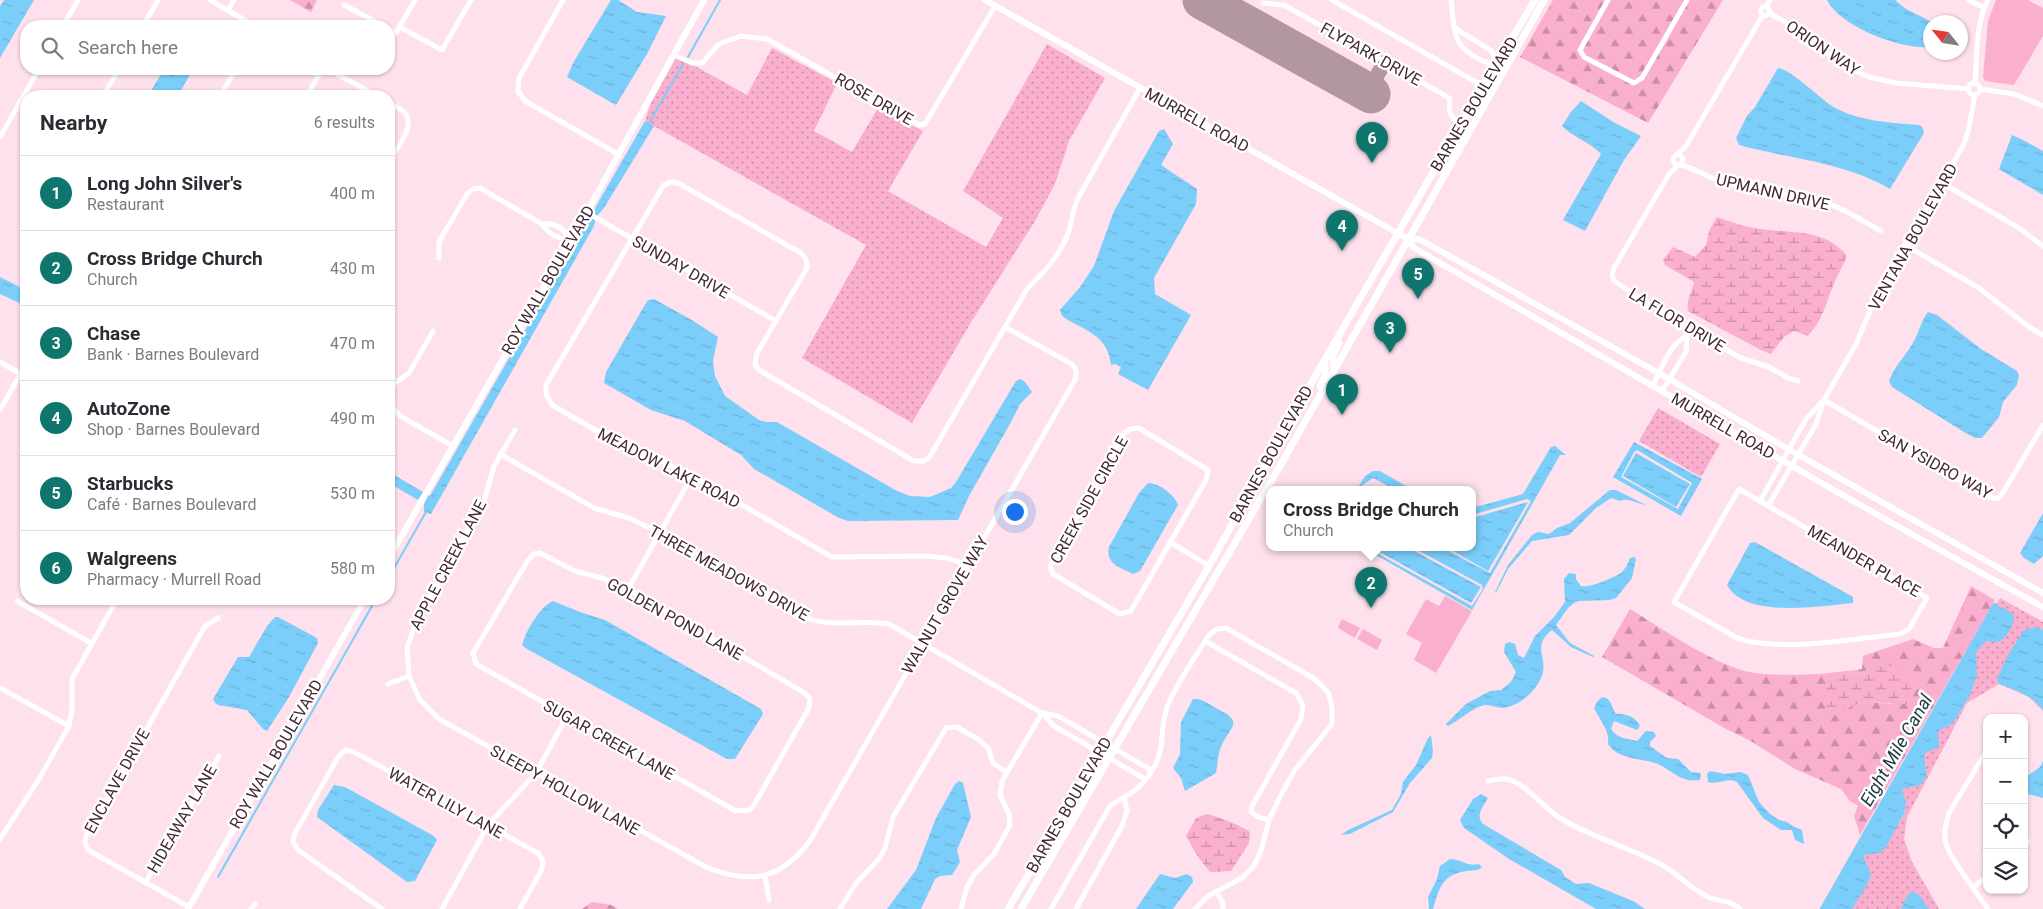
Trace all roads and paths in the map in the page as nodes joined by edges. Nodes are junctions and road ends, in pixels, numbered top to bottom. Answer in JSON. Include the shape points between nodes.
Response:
{"nodes":[{"id":1,"x":78,"y":0,"type":"edge"},
{"id":2,"x":158,"y":0,"type":"edge"},
{"id":3,"x":210,"y":0,"type":"edge"},
{"id":4,"x":234,"y":0,"type":"edge"},
{"id":5,"x":415,"y":0,"type":"edge"},
{"id":6,"x":471,"y":0,"type":"edge"},
{"id":7,"x":563,"y":0,"type":"edge"},
{"id":8,"x":704,"y":0,"type":"edge"},
{"id":9,"x":985,"y":0,"type":"edge"},
{"id":10,"x":1332,"y":0,"type":"edge"},
{"id":11,"x":1451,"y":0,"type":"edge"},
{"id":12,"x":1536,"y":0,"type":"edge"},
{"id":13,"x":1544,"y":0,"type":"edge"},
{"id":14,"x":1608,"y":0,"type":"edge"},
{"id":15,"x":1687,"y":0,"type":"edge"},
{"id":16,"x":1770,"y":0,"type":"edge"},
{"id":17,"x":1969,"y":0,"type":"edge"},
{"id":18,"x":1988,"y":0,"type":"edge"},
{"id":19,"x":1263,"y":4,"type":"dead end"},
{"id":20,"x":344,"y":5,"type":"dead end"},
{"id":21,"x":995,"y":6,"type":"junction"},
{"id":22,"x":1984,"y":8,"type":"junction"},
{"id":23,"x":228,"y":10,"type":"junction"},
{"id":24,"x":1766,"y":14,"type":"junction"},
{"id":25,"x":66,"y":20,"type":"edge"},
{"id":26,"x":146,"y":20,"type":"edge"},
{"id":27,"x":245,"y":20,"type":"edge"},
{"id":28,"x":373,"y":20,"type":"edge"},
{"id":29,"x":400,"y":26,"type":"junction"},
{"id":30,"x":1455,"y":27,"type":"junction"},
{"id":31,"x":395,"y":32,"type":"edge"},
{"id":32,"x":674,"y":55,"type":"junction"},
{"id":33,"x":1497,"y":63,"type":"junction"},
{"id":34,"x":1505,"y":67,"type":"junction"},
{"id":35,"x":36,"y":75,"type":"edge"},
{"id":36,"x":115,"y":75,"type":"edge"},
{"id":37,"x":232,"y":75,"type":"edge"},
{"id":38,"x":319,"y":75,"type":"edge"},
{"id":39,"x":339,"y":75,"type":"edge"},
{"id":40,"x":1975,"y":84,"type":"junction"},
{"id":41,"x":1483,"y":86,"type":"junction"},
{"id":42,"x":1140,"y":88,"type":"junction"},
{"id":43,"x":1969,"y":89,"type":"junction"},
{"id":44,"x":1980,"y":89,"type":"junction"},
{"id":45,"x":27,"y":90,"type":"edge"},
{"id":46,"x":107,"y":90,"type":"edge"},
{"id":47,"x":224,"y":90,"type":"edge"},
{"id":48,"x":310,"y":90,"type":"edge"},
{"id":49,"x":366,"y":90,"type":"edge"},
{"id":50,"x":1975,"y":95,"type":"junction"},
{"id":51,"x":20,"y":102,"type":"edge"},
{"id":52,"x":395,"y":106,"type":"edge"},
{"id":53,"x":2043,"y":106,"type":"edge"},
{"id":54,"x":1461,"y":124,"type":"junction"},
{"id":55,"x":0,"y":137,"type":"edge"},
{"id":56,"x":1686,"y":146,"type":"junction"},
{"id":57,"x":395,"y":150,"type":"edge"},
{"id":58,"x":618,"y":154,"type":"junction"},
{"id":59,"x":1677,"y":154,"type":"junction"},
{"id":60,"x":1683,"y":158,"type":"junction"},
{"id":61,"x":1673,"y":161,"type":"junction"},
{"id":62,"x":1679,"y":165,"type":"junction"},
{"id":63,"x":1690,"y":167,"type":"junction"},
{"id":64,"x":1669,"y":174,"type":"junction"},
{"id":65,"x":1942,"y":183,"type":"junction"},
{"id":66,"x":586,"y":212,"type":"junction"},
{"id":67,"x":542,"y":224,"type":"junction"},
{"id":68,"x":1881,"y":231,"type":"dead end"},
{"id":69,"x":1398,"y":234,"type":"junction"},
{"id":70,"x":571,"y":239,"type":"junction"},
{"id":71,"x":632,"y":239,"type":"junction"},
{"id":72,"x":1408,"y":239,"type":"junction"},
{"id":73,"x":1905,"y":245,"type":"junction"},
{"id":74,"x":2043,"y":246,"type":"edge"},
{"id":75,"x":439,"y":258,"type":"dead end"},
{"id":76,"x":1376,"y":272,"type":"junction"},
{"id":77,"x":776,"y":321,"type":"junction"},
{"id":78,"x":1005,"y":327,"type":"junction"},
{"id":79,"x":433,"y":330,"type":"dead end"},
{"id":80,"x":1691,"y":330,"type":"junction"},
{"id":81,"x":2043,"y":335,"type":"edge"},
{"id":82,"x":1687,"y":338,"type":"junction"},
{"id":83,"x":1325,"y":360,"type":"junction"},
{"id":84,"x":0,"y":362,"type":"edge"},
{"id":85,"x":1334,"y":370,"type":"junction"},
{"id":86,"x":20,"y":373,"type":"edge"},
{"id":87,"x":1659,"y":373,"type":"junction"},
{"id":88,"x":20,"y":376,"type":"edge"},
{"id":89,"x":1670,"y":379,"type":"junction"},
{"id":90,"x":1798,"y":381,"type":"dead end"},
{"id":91,"x":395,"y":383,"type":"edge"},
{"id":92,"x":1653,"y":386,"type":"junction"},
{"id":93,"x":1662,"y":391,"type":"junction"},
{"id":94,"x":1824,"y":400,"type":"junction"},
{"id":95,"x":0,"y":410,"type":"edge"},
{"id":96,"x":395,"y":410,"type":"edge"},
{"id":97,"x":2043,"y":425,"type":"edge"},
{"id":98,"x":515,"y":430,"type":"dead end"},
{"id":99,"x":1297,"y":435,"type":"junction"},
{"id":100,"x":453,"y":446,"type":"junction"},
{"id":101,"x":1788,"y":449,"type":"junction"},
{"id":102,"x":500,"y":454,"type":"junction"},
{"id":103,"x":1799,"y":455,"type":"junction"},
{"id":104,"x":1783,"y":461,"type":"junction"},
{"id":105,"x":1792,"y":466,"type":"junction"},
{"id":106,"x":692,"y":476,"type":"junction"},
{"id":107,"x":1268,"y":486,"type":"edge"},
{"id":108,"x":1266,"y":489,"type":"edge"},
{"id":109,"x":1760,"y":501,"type":"junction"},
{"id":110,"x":1768,"y":506,"type":"junction"},
{"id":111,"x":660,"y":532,"type":"junction"},
{"id":112,"x":1170,"y":542,"type":"junction"},
{"id":113,"x":395,"y":548,"type":"edge"},
{"id":114,"x":968,"y":565,"type":"junction"},
{"id":115,"x":1209,"y":566,"type":"junction"},
{"id":116,"x":1210,"y":575,"type":"junction"},
{"id":117,"x":1209,"y":588,"type":"junction"},
{"id":118,"x":628,"y":589,"type":"junction"},
{"id":119,"x":2043,"y":593,"type":"edge"},
{"id":120,"x":17,"y":601,"type":"dead end"},
{"id":121,"x":20,"y":603,"type":"edge"},
{"id":122,"x":24,"y":605,"type":"edge"},
{"id":123,"x":114,"y":605,"type":"edge"},
{"id":124,"x":362,"y":605,"type":"edge"},
{"id":125,"x":2043,"y":607,"type":"edge"},
{"id":126,"x":218,"y":618,"type":"dead end"},
{"id":127,"x":1205,"y":641,"type":"junction"},
{"id":128,"x":92,"y":643,"type":"junction"},
{"id":129,"x":923,"y":643,"type":"junction"},
{"id":130,"x":1173,"y":649,"type":"junction"},
{"id":131,"x":473,"y":659,"type":"joint"},
{"id":132,"x":409,"y":676,"type":"junction"},
{"id":133,"x":388,"y":684,"type":"dead end"},
{"id":134,"x":0,"y":688,"type":"edge"},
{"id":135,"x":1042,"y":713,"type":"junction"},
{"id":136,"x":567,"y":716,"type":"junction"},
{"id":137,"x":69,"y":726,"type":"junction"},
{"id":138,"x":1104,"y":744,"type":"junction"},
{"id":139,"x":1114,"y":749,"type":"junction"},
{"id":140,"x":1099,"y":751,"type":"junction"},
{"id":141,"x":219,"y":756,"type":"dead end"},
{"id":142,"x":1983,"y":757,"type":"edge"},
{"id":143,"x":1109,"y":758,"type":"junction"},
{"id":144,"x":1151,"y":770,"type":"junction"},
{"id":145,"x":1006,"y":772,"type":"junction"},
{"id":146,"x":536,"y":773,"type":"junction"},
{"id":147,"x":1145,"y":779,"type":"junction"},
{"id":148,"x":1488,"y":781,"type":"dead end"},
{"id":149,"x":1124,"y":797,"type":"junction"},
{"id":150,"x":749,"y":810,"type":"joint"},
{"id":151,"x":1269,"y":820,"type":"junction"},
{"id":152,"x":488,"y":825,"type":"junction"},
{"id":153,"x":0,"y":839,"type":"edge"},
{"id":154,"x":765,"y":876,"type":"junction"},
{"id":155,"x":741,"y":878,"type":"joint"},
{"id":156,"x":1983,"y":880,"type":"edge"},
{"id":157,"x":145,"y":883,"type":"junction"},
{"id":158,"x":1973,"y":887,"type":"junction"},
{"id":159,"x":1216,"y":891,"type":"junction"},
{"id":160,"x":769,"y":900,"type":"dead end"},
{"id":161,"x":255,"y":904,"type":"dead end"},
{"id":162,"x":188,"y":908,"type":"edge"},
{"id":163,"x":521,"y":908,"type":"edge"},
{"id":164,"x":251,"y":909,"type":"edge"},
{"id":165,"x":382,"y":909,"type":"edge"},
{"id":166,"x":442,"y":909,"type":"edge"},
{"id":167,"x":840,"y":909,"type":"edge"},
{"id":168,"x":961,"y":909,"type":"edge"},
{"id":169,"x":1008,"y":909,"type":"edge"},
{"id":170,"x":1021,"y":909,"type":"edge"},
{"id":171,"x":1051,"y":909,"type":"edge"},
{"id":172,"x":1076,"y":909,"type":"edge"},
{"id":173,"x":1195,"y":909,"type":"edge"},
{"id":174,"x":1223,"y":909,"type":"edge"},
{"id":175,"x":1740,"y":909,"type":"edge"},
{"id":176,"x":1988,"y":909,"type":"edge"}],
"edges":[{"from":1,"to":25,"type":"street"},
{"from":2,"to":26,"type":"street"},
{"from":3,"to":23,"type":"street"},
{"from":4,"to":23,"type":"street"},
{"from":5,"to":29,"type":"street"},
{"from":6,"to":29,"type":"street","via":[[442,50]]},
{"from":7,"to":58,"type":"street","via":[[519,78],[518,91],[525,101]]},
{"from":8,"to":32,"type":"street","name":"ROY WALL BOULEVARD"},
{"from":9,"to":21,"type":"street","name":"MURRELL ROAD"},
{"from":10,"to":41,"type":"street","name":"FLYPARK DRIVE"},
{"from":11,"to":30,"type":"street"},
{"from":12,"to":33,"type":"main road","name":"BARNES BOULEVARD"},
{"from":13,"to":34,"type":"main road","name":"BARNES BOULEVARD"},
{"from":14,"to":15,"type":"street","via":[[1580,50],[1584,57],[1634,84],[1642,78]]},
{"from":16,"to":24,"type":"street"},
{"from":17,"to":22,"type":"street"},
{"from":18,"to":22,"type":"street"},
{"from":19,"to":54,"type":"street","name":"FLYPARK DRIVE","via":[[1284,5],[1446,96],[1450,99],[1448,111]]},
{"from":20,"to":28,"type":"street"},
{"from":21,"to":32,"type":"street","name":"ROSE DRIVE","via":[[925,124],[919,125],[767,39],[741,36],[719,44],[702,62],[692,63]]},
{"from":21,"to":42,"type":"street","name":"MURRELL ROAD"},
{"from":22,"to":40,"type":"street"},
{"from":23,"to":27,"type":"street"},
{"from":24,"to":43,"type":"street","name":"ORION WAY","via":[[1800,31],[1841,64],[1869,78]]},
{"from":24,"to":56,"type":"street","name":"LA FLOR DRIVE"},
{"from":29,"to":31,"type":"street"},
{"from":30,"to":33,"type":"street","via":[[1492,52]]},
{"from":30,"to":33,"type":"street","via":[[1463,50],[1486,63]]},
{"from":32,"to":58,"type":"street","name":"ROY WALL BOULEVARD"},
{"from":33,"to":34,"type":"street"},
{"from":33,"to":41,"type":"main road","name":"BARNES BOULEVARD"},
{"from":34,"to":72,"type":"main road","name":"BARNES BOULEVARD"},
{"from":35,"to":45,"type":"street"},
{"from":36,"to":46,"type":"street"},
{"from":37,"to":47,"type":"street"},
{"from":38,"to":48,"type":"street"},
{"from":39,"to":49,"type":"street"},
{"from":40,"to":43,"type":"street","via":[[1971,84]]},
{"from":40,"to":44,"type":"street"},
{"from":41,"to":54,"type":"main road","name":"BARNES BOULEVARD"},
{"from":42,"to":69,"type":"street","name":"MURRELL ROAD"},
{"from":42,"to":78,"type":"street","via":[[1078,198],[1060,251],[1048,269],[1027,289]]},
{"from":43,"to":50,"type":"street"},
{"from":44,"to":50,"type":"street","name":"VENTANA BOULEVARD"},
{"from":44,"to":53,"type":"street","via":[[2014,94]]},
{"from":50,"to":65,"type":"street","name":"VENTANA BOULEVARD","via":[[1963,146]]},
{"from":51,"to":55,"type":"street"},
{"from":52,"to":57,"type":"street","via":[[405,112],[409,120]]},
{"from":54,"to":69,"type":"main road","name":"BARNES BOULEVARD"},
{"from":56,"to":59,"type":"street","name":"LA FLOR DRIVE"},
{"from":56,"to":60,"type":"street","name":"LA FLOR DRIVE"},
{"from":58,"to":66,"type":"street","name":"ROY WALL BOULEVARD"},
{"from":59,"to":60,"type":"street"},
{"from":59,"to":61,"type":"street","name":"LA FLOR DRIVE"},
{"from":60,"to":62,"type":"street","name":"LA FLOR DRIVE"},
{"from":60,"to":63,"type":"street","name":"UPMANN DRIVE"},
{"from":61,"to":62,"type":"street"},
{"from":61,"to":64,"type":"street","name":"LA FLOR DRIVE"},
{"from":62,"to":63,"type":"street","name":"UPMANN DRIVE"},
{"from":62,"to":64,"type":"street","name":"LA FLOR DRIVE"},
{"from":63,"to":68,"type":"street","name":"UPMANN DRIVE","via":[[1712,180],[1823,202]]},
{"from":64,"to":80,"type":"street","name":"LA FLOR DRIVE","via":[[1612,275],[1619,286]]},
{"from":65,"to":73,"type":"street","name":"VENTANA BOULEVARD"},
{"from":65,"to":74,"type":"street","via":[[2019,228]]},
{"from":66,"to":70,"type":"street","name":"ROY WALL BOULEVARD"},
{"from":66,"to":71,"type":"street","name":"SUNDAY DRIVE"},
{"from":67,"to":70,"type":"street","via":[[551,223]]},
{"from":67,"to":70,"type":"street","via":[[561,240]]},
{"from":67,"to":75,"type":"street","via":[[480,188],[473,189],[438,242]]},
{"from":69,"to":72,"type":"street","name":"MURRELL ROAD"},
{"from":69,"to":76,"type":"main road","name":"BARNES BOULEVARD"},
{"from":70,"to":100,"type":"street","name":"ROY WALL BOULEVARD"},
{"from":71,"to":77,"type":"street","name":"SUNDAY DRIVE"},
{"from":71,"to":77,"type":"street","name":"MEADOW LAKE ROAD","via":[[662,186],[670,182],[678,183],[801,253],[806,259],[806,268]]},
{"from":71,"to":106,"type":"street","name":"MEADOW LAKE ROAD","via":[[546,385],[546,394],[552,405],[628,449],[649,455]]},
{"from":72,"to":85,"type":"main road","name":"BARNES BOULEVARD"},
{"from":72,"to":87,"type":"street","name":"MURRELL ROAD","via":[[1419,239]]},
{"from":72,"to":92,"type":"street","name":"MURRELL ROAD","via":[[1414,248]]},
{"from":73,"to":81,"type":"street","via":[[1973,285]]},
{"from":73,"to":94,"type":"street","name":"VENTANA BOULEVARD"},
{"from":76,"to":83,"type":"main road","name":"BARNES BOULEVARD"},
{"from":76,"to":85,"type":"main road","via":[[1336,349]]},
{"from":77,"to":78,"type":"street","via":[[757,353],[755,364],[759,370],[914,461],[929,458]]},
{"from":78,"to":114,"type":"street","name":"WALNUT GROVE WAY","via":[[1072,364],[1076,378]]},
{"from":79,"to":91,"type":"street","via":[[409,373]]},
{"from":80,"to":82,"type":"street"},
{"from":80,"to":90,"type":"street","name":"LA FLOR DRIVE","via":[[1741,358]]},
{"from":82,"to":87,"type":"street","via":[[1673,348]]},
{"from":82,"to":89,"type":"street","via":[[1686,352]]},
{"from":83,"to":99,"type":"main road","via":[[1323,382],[1301,420]]},
{"from":83,"to":115,"type":"main road","name":"BARNES BOULEVARD"},
{"from":84,"to":86,"type":"street"},
{"from":85,"to":99,"type":"main road","name":"BARNES BOULEVARD"},
{"from":87,"to":89,"type":"street","name":"MURRELL ROAD"},
{"from":87,"to":92,"type":"street"},
{"from":88,"to":95,"type":"street"},
{"from":89,"to":93,"type":"street"},
{"from":89,"to":101,"type":"street","name":"MURRELL ROAD"},
{"from":92,"to":93,"type":"street","name":"MURRELL ROAD"},
{"from":93,"to":104,"type":"street","name":"MURRELL ROAD"},
{"from":94,"to":97,"type":"street","name":"SAN YSIDRO WAY","via":[[1989,497],[1998,499]]},
{"from":94,"to":101,"type":"street","name":"VENTANA BOULEVARD","via":[[1806,419]]},
{"from":94,"to":103,"type":"street","name":"VENTANA BOULEVARD","via":[[1816,424]]},
{"from":96,"to":100,"type":"street"},
{"from":98,"to":102,"type":"street","name":"APPLE CREEK LANE"},
{"from":99,"to":107,"type":"main road","name":"BARNES BOULEVARD"},
{"from":100,"to":113,"type":"street","name":"ROY WALL BOULEVARD"},
{"from":101,"to":103,"type":"street","name":"MURRELL ROAD"},
{"from":101,"to":104,"type":"street","name":"VENTANA BOULEVARD"},
{"from":102,"to":111,"type":"street","name":"THREE MEADOWS DRIVE","via":[[594,508],[629,518]]},
{"from":102,"to":132,"type":"street","name":"APPLE CREEK LANE","via":[[484,501],[416,622],[407,648]]},
{"from":103,"to":105,"type":"street","name":"VENTANA BOULEVARD"},
{"from":103,"to":119,"type":"street","name":"MURRELL ROAD"},
{"from":104,"to":105,"type":"street","name":"MURRELL ROAD"},
{"from":104,"to":109,"type":"street","name":"VENTANA BOULEVARD"},
{"from":105,"to":110,"type":"street","name":"VENTANA BOULEVARD"},
{"from":105,"to":125,"type":"street","name":"MURRELL ROAD"},
{"from":106,"to":111,"type":"street"},
{"from":106,"to":114,"type":"street","name":"MEADOW LAKE ROAD","via":[[832,556],[925,556],[947,558]]},
{"from":108,"to":117,"type":"main road","name":"BARNES BOULEVARD"},
{"from":109,"to":110,"type":"street","name":"MEANDER PLACE"},
{"from":109,"to":110,"type":"street","name":"MEANDER PLACE","via":[[1739,489],[1674,602],[1750,642],[1808,644],[1900,634],[1909,629],[1927,598]]},
{"from":111,"to":118,"type":"street"},
{"from":111,"to":129,"type":"street","name":"THREE MEADOWS DRIVE","via":[[807,618],[818,622],[889,624]]},
{"from":112,"to":112,"type":"street","name":"CREEK SIDE CIRCLE","via":[[1131,611],[1125,614],[1053,574],[1050,566],[1124,432],[1131,429],[1139,428],[1208,470],[1206,480]]},
{"from":112,"to":115,"type":"street"},
{"from":114,"to":129,"type":"street","name":"WALNUT GROVE WAY"},
{"from":115,"to":116,"type":"main road"},
{"from":115,"to":138,"type":"main road","name":"BARNES BOULEVARD"},
{"from":116,"to":117,"type":"main road"},
{"from":116,"to":130,"type":"main road"},
{"from":117,"to":130,"type":"main road","name":"BARNES BOULEVARD"},
{"from":118,"to":131,"type":"street","name":"GOLDEN POND LANE","via":[[575,571],[540,553],[534,554],[472,653]]},
{"from":118,"to":150,"type":"street","name":"GOLDEN POND LANE","via":[[810,698],[810,708]]},
{"from":120,"to":121,"type":"street"},
{"from":122,"to":128,"type":"street"},
{"from":123,"to":128,"type":"street"},
{"from":124,"to":162,"type":"street","name":"ROY WALL BOULEVARD"},
{"from":126,"to":157,"type":"street","name":"ENCLAVE DRIVE","via":[[205,626],[86,836],[88,850]]},
{"from":127,"to":144,"type":"street","via":[[1162,719],[1158,758]]},
{"from":127,"to":151,"type":"street","via":[[1296,693],[1302,705],[1301,719],[1252,806],[1251,812]]},
{"from":127,"to":151,"type":"street","via":[[1217,629],[1226,628],[1314,679],[1328,692],[1332,724],[1294,771]]},
{"from":128,"to":137,"type":"street","via":[[72,679]]},
{"from":129,"to":135,"type":"street","name":"THREE MEADOWS DRIVE"},
{"from":129,"to":154,"type":"street","name":"WALNUT GROVE WAY","via":[[811,839],[788,864]]},
{"from":130,"to":139,"type":"main road","name":"BARNES BOULEVARD"},
{"from":131,"to":136,"type":"street","name":"SUGAR CREEK LANE","via":[[479,668]]},
{"from":132,"to":133,"type":"street"},
{"from":132,"to":146,"type":"street","name":"SLEEPY HOLLOW LANE","via":[[420,700],[439,719]]},
{"from":134,"to":137,"type":"street"},
{"from":135,"to":138,"type":"street","name":"THREE MEADOWS DRIVE","via":[[1058,716]]},
{"from":135,"to":140,"type":"street","name":"THREE MEADOWS DRIVE","via":[[1054,726]]},
{"from":135,"to":145,"type":"street"},
{"from":136,"to":146,"type":"street"},
{"from":136,"to":150,"type":"street","name":"SUGAR CREEK LANE","via":[[736,811]]},
{"from":137,"to":153,"type":"street"},
{"from":138,"to":139,"type":"street","name":"THREE MEADOWS DRIVE"},
{"from":138,"to":140,"type":"main road","name":"BARNES BOULEVARD"},
{"from":139,"to":143,"type":"main road","name":"BARNES BOULEVARD"},
{"from":139,"to":144,"type":"street","name":"THREE MEADOWS DRIVE"},
{"from":140,"to":143,"type":"street","name":"THREE MEADOWS DRIVE"},
{"from":140,"to":169,"type":"main road","name":"BARNES BOULEVARD"},
{"from":141,"to":157,"type":"street","name":"HIDEAWAY LANE"},
{"from":142,"to":158,"type":"street","via":[[1946,824],[1949,853]]},
{"from":143,"to":147,"type":"street","name":"THREE MEADOWS DRIVE"},
{"from":143,"to":170,"type":"main road","name":"BARNES BOULEVARD"},
{"from":144,"to":147,"type":"street"},
{"from":145,"to":167,"type":"street","via":[[992,763],[988,748],[978,739],[957,727],[946,728],[893,817],[879,859],[858,880]]},
{"from":145,"to":168,"type":"street","via":[[1000,795],[1009,814],[1010,825],[994,854],[970,881]]},
{"from":146,"to":152,"type":"street"},
{"from":146,"to":155,"type":"street","name":"SLEEPY HOLLOW LANE","via":[[708,868]]},
{"from":147,"to":149,"type":"street","via":[[1133,793]]},
{"from":148,"to":175,"type":"street","via":[[1506,779],[1520,785],[1556,816],[1586,833],[1642,855],[1664,866],[1709,898],[1731,903]]},
{"from":149,"to":171,"type":"street","via":[[1110,806]]},
{"from":149,"to":172,"type":"street","via":[[1127,811],[1122,826]]},
{"from":151,"to":159,"type":"street","via":[[1254,866],[1242,878]]},
{"from":152,"to":163,"type":"street","name":"WATER LILY LANE","via":[[538,853],[543,861]]},
{"from":152,"to":165,"type":"street","name":"WATER LILY LANE","via":[[345,750],[333,765],[292,842],[298,850]]},
{"from":152,"to":166,"type":"street"},
{"from":154,"to":155,"type":"street","name":"WALNUT GROVE WAY"},
{"from":154,"to":160,"type":"street"},
{"from":156,"to":158,"type":"street"},
{"from":157,"to":162,"type":"street","name":"ENCLAVE DRIVE"},
{"from":158,"to":176,"type":"street"},
{"from":159,"to":173,"type":"street"},
{"from":159,"to":174,"type":"street"},
{"from":161,"to":164,"type":"street"}]}
